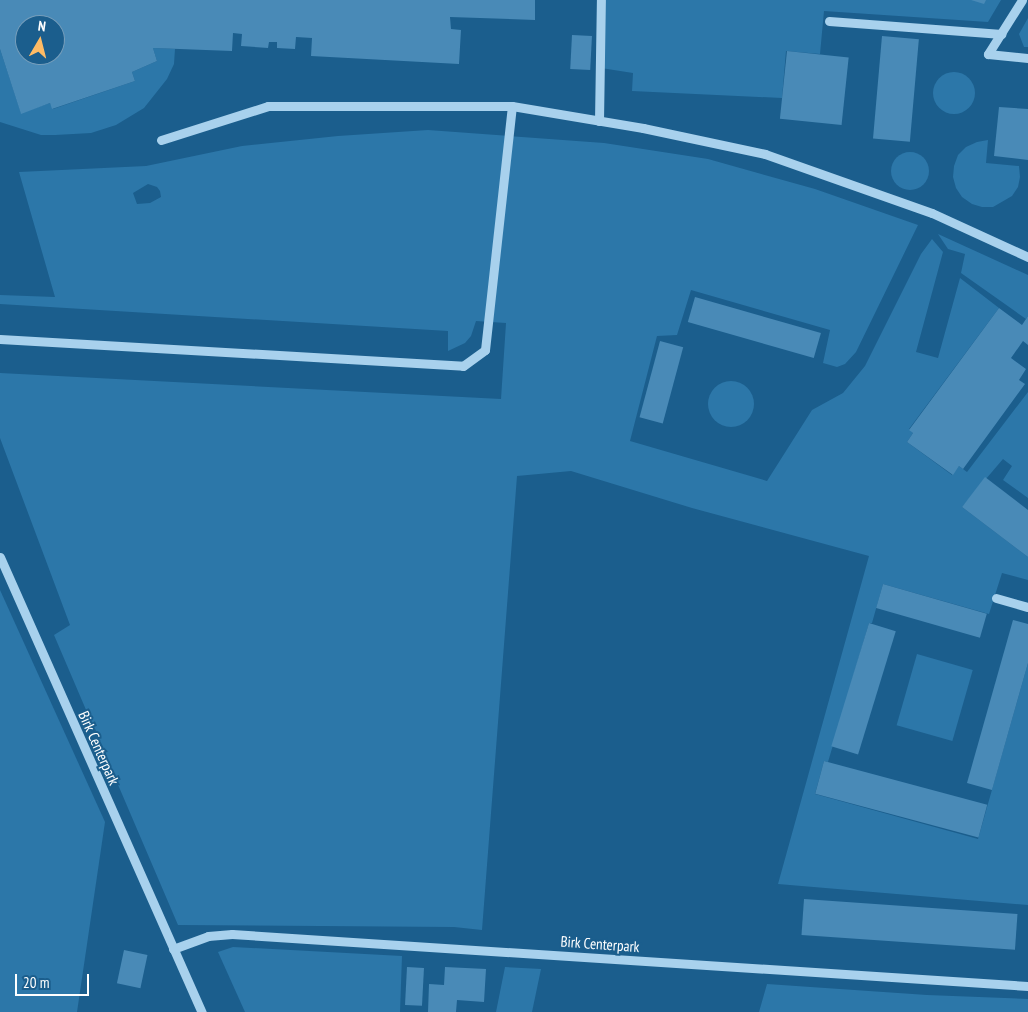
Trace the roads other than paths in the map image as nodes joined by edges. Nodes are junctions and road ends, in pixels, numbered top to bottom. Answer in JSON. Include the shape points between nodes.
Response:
{"nodes":[{"id":1,"x":601,"y":0,"type":"edge"},
{"id":2,"x":1022,"y":0,"type":"edge"},
{"id":3,"x":829,"y":21,"type":"dead end"},
{"id":4,"x":1002,"y":34,"type":"junction"},
{"id":5,"x":1028,"y":58,"type":"edge"},
{"id":6,"x":512,"y":106,"type":"junction"},
{"id":7,"x":599,"y":120,"type":"junction"},
{"id":8,"x":161,"y":140,"type":"dead end"},
{"id":9,"x":1028,"y":257,"type":"edge"},
{"id":10,"x":0,"y":339,"type":"edge"},
{"id":11,"x":0,"y":557,"type":"edge"},
{"id":12,"x":996,"y":598,"type":"dead end"},
{"id":13,"x":1028,"y":607,"type":"edge"},
{"id":14,"x":173,"y":950,"type":"junction"},
{"id":15,"x":1028,"y":986,"type":"edge"},
{"id":16,"x":202,"y":1012,"type":"edge"}],
"edges":[{"from":1,"to":7,"type":"street"},
{"from":2,"to":4,"type":"street"},
{"from":3,"to":4,"type":"street"},
{"from":4,"to":5,"type":"street","via":[[988,54]]},
{"from":6,"to":7,"type":"street"},
{"from":6,"to":8,"type":"street","via":[[268,106]]},
{"from":6,"to":10,"type":"street","via":[[485,350],[463,366]]},
{"from":7,"to":9,"type":"street","via":[[765,154],[932,213]]},
{"from":11,"to":14,"type":"street","name":"Birk Centerpark"},
{"from":12,"to":13,"type":"street"},
{"from":14,"to":15,"type":"street","name":"Birk Centerpark","via":[[208,936],[232,934]]},
{"from":14,"to":16,"type":"street","name":"Birk Centerpark"}]}
